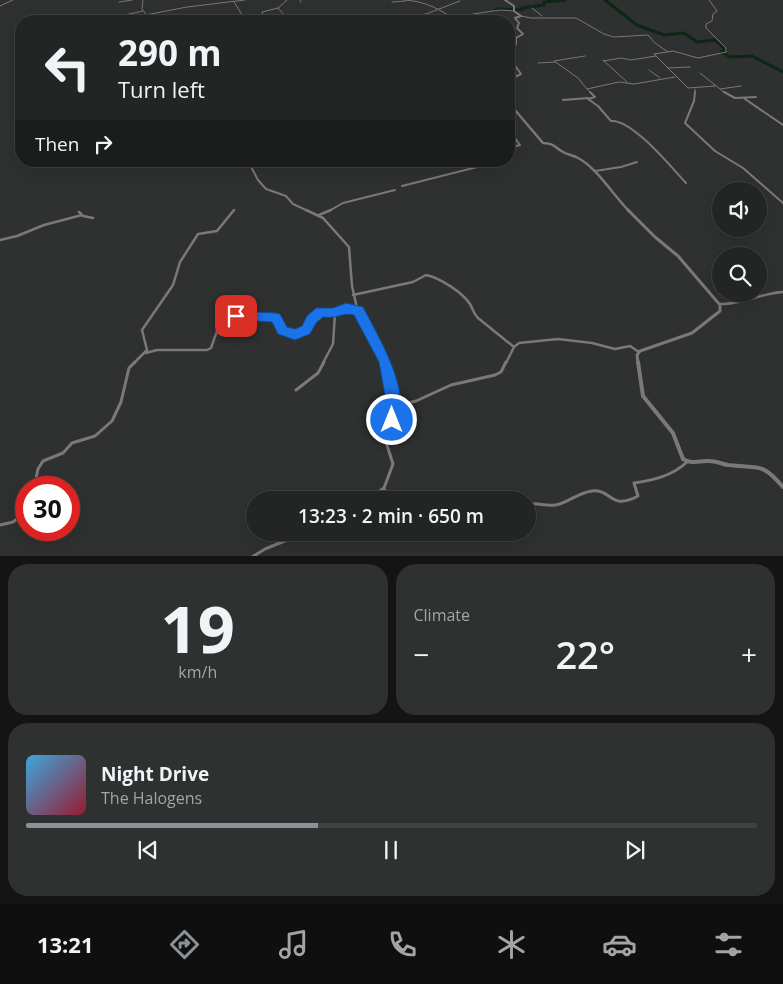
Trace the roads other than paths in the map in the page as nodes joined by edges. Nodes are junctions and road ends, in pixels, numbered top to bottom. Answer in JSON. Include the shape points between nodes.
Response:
{"nodes":[{"id":1,"x":13,"y":0,"type":"edge"},
{"id":2,"x":132,"y":0,"type":"edge"},
{"id":3,"x":143,"y":0,"type":"edge"},
{"id":4,"x":240,"y":0,"type":"edge"},
{"id":5,"x":245,"y":0,"type":"edge"},
{"id":6,"x":287,"y":0,"type":"edge"},
{"id":7,"x":404,"y":0,"type":"edge"},
{"id":8,"x":506,"y":0,"type":"edge"},
{"id":9,"x":709,"y":0,"type":"edge"},
{"id":10,"x":120,"y":2,"type":"dead end"},
{"id":11,"x":234,"y":2,"type":"junction"},
{"id":12,"x":392,"y":2,"type":"dead end"},
{"id":13,"x":460,"y":2,"type":"dead end"},
{"id":14,"x":0,"y":6,"type":"edge"},
{"id":15,"x":278,"y":8,"type":"junction"},
{"id":16,"x":438,"y":8,"type":"junction"},
{"id":17,"x":532,"y":8,"type":"dead end"},
{"id":18,"x":514,"y":10,"type":"junction"},
{"id":19,"x":143,"y":11,"type":"junction"},
{"id":20,"x":146,"y":14,"type":"joint"},
{"id":21,"x":426,"y":14,"type":"joint"},
{"id":22,"x":472,"y":14,"type":"dead end"},
{"id":23,"x":125,"y":15,"type":"edge"},
{"id":24,"x":242,"y":15,"type":"edge"},
{"id":25,"x":263,"y":15,"type":"edge"},
{"id":26,"x":284,"y":15,"type":"edge"},
{"id":27,"x":420,"y":15,"type":"edge"},
{"id":28,"x":449,"y":15,"type":"edge"},
{"id":29,"x":521,"y":16,"type":"junction"},
{"id":30,"x":542,"y":16,"type":"junction"},
{"id":31,"x":515,"y":45,"type":"edge"},
{"id":32,"x":668,"y":52,"type":"junction"},
{"id":33,"x":584,"y":56,"type":"dead end"},
{"id":34,"x":656,"y":56,"type":"junction"},
{"id":35,"x":554,"y":62,"type":"junction"},
{"id":36,"x":538,"y":63,"type":"dead end"},
{"id":37,"x":515,"y":65,"type":"edge"},
{"id":38,"x":690,"y":66,"type":"dead end"},
{"id":39,"x":668,"y":68,"type":"junction"},
{"id":40,"x":649,"y":70,"type":"dead end"},
{"id":41,"x":700,"y":73,"type":"dead end"},
{"id":42,"x":515,"y":77,"type":"edge"},
{"id":43,"x":675,"y":77,"type":"junction"},
{"id":44,"x":661,"y":79,"type":"junction"},
{"id":45,"x":627,"y":82,"type":"junction"},
{"id":46,"x":715,"y":86,"type":"junction"},
{"id":47,"x":741,"y":86,"type":"dead end"},
{"id":48,"x":587,"y":89,"type":"junction"},
{"id":49,"x":695,"y":89,"type":"junction"},
{"id":50,"x":720,"y":89,"type":"junction"},
{"id":51,"x":756,"y":97,"type":"dead end"},
{"id":52,"x":588,"y":98,"type":"junction"},
{"id":53,"x":745,"y":99,"type":"junction"},
{"id":54,"x":563,"y":100,"type":"dead end"},
{"id":55,"x":515,"y":110,"type":"edge"},
{"id":56,"x":783,"y":125,"type":"edge"},
{"id":57,"x":515,"y":138,"type":"edge"},
{"id":58,"x":515,"y":146,"type":"edge"},
{"id":59,"x":637,"y":162,"type":"dead end"},
{"id":60,"x":250,"y":167,"type":"edge"},
{"id":61,"x":477,"y":167,"type":"edge"},
{"id":62,"x":594,"y":172,"type":"junction"},
{"id":63,"x":686,"y":184,"type":"dead end"},
{"id":64,"x":402,"y":186,"type":"dead end"},
{"id":65,"x":395,"y":190,"type":"dead end"},
{"id":66,"x":783,"y":203,"type":"edge"},
{"id":67,"x":234,"y":210,"type":"dead end"},
{"id":68,"x":79,"y":212,"type":"dead end"},
{"id":69,"x":82,"y":215,"type":"junction"},
{"id":70,"x":318,"y":215,"type":"junction"},
{"id":71,"x":93,"y":218,"type":"dead end"},
{"id":72,"x":0,"y":240,"type":"edge"},
{"id":73,"x":783,"y":292,"type":"edge"},
{"id":74,"x":354,"y":294,"type":"junction"},
{"id":75,"x":767,"y":295,"type":"edge"},
{"id":76,"x":743,"y":302,"type":"edge"},
{"id":77,"x":719,"y":304,"type":"junction"},
{"id":78,"x":358,"y":311,"type":"junction"},
{"id":79,"x":336,"y":313,"type":"junction"},
{"id":80,"x":514,"y":347,"type":"junction"},
{"id":81,"x":639,"y":352,"type":"junction"},
{"id":82,"x":145,"y":353,"type":"junction"},
{"id":83,"x":296,"y":390,"type":"dead end"},
{"id":84,"x":393,"y":407,"type":"junction"},
{"id":85,"x":687,"y":462,"type":"junction"},
{"id":86,"x":37,"y":476,"type":"edge"},
{"id":87,"x":783,"y":487,"type":"edge"},
{"id":88,"x":384,"y":488,"type":"junction"},
{"id":89,"x":380,"y":491,"type":"edge"},
{"id":90,"x":385,"y":491,"type":"edge"},
{"id":91,"x":536,"y":504,"type":"edge"},
{"id":92,"x":15,"y":520,"type":"edge"},
{"id":93,"x":0,"y":525,"type":"edge"},
{"id":94,"x":285,"y":541,"type":"edge"},
{"id":95,"x":252,"y":556,"type":"edge"}],
"edges":[{"from":1,"to":14,"type":"street"},
{"from":2,"to":10,"type":"street"},
{"from":3,"to":19,"type":"street"},
{"from":4,"to":5,"type":"street"},
{"from":4,"to":11,"type":"street"},
{"from":6,"to":15,"type":"street"},
{"from":7,"to":12,"type":"street"},
{"from":7,"to":16,"type":"street"},
{"from":8,"to":18,"type":"street"},
{"from":9,"to":32,"type":"street","via":[[717,11],[706,25],[727,49],[721,54],[698,58]]},
{"from":11,"to":20,"type":"street"},
{"from":11,"to":24,"type":"street"},
{"from":13,"to":16,"type":"street"},
{"from":15,"to":25,"type":"street","via":[[262,12]]},
{"from":15,"to":26,"type":"street"},
{"from":16,"to":21,"type":"street"},
{"from":16,"to":28,"type":"street"},
{"from":17,"to":30,"type":"street"},
{"from":18,"to":22,"type":"street"},
{"from":18,"to":29,"type":"street"},
{"from":19,"to":20,"type":"street"},
{"from":19,"to":23,"type":"street"},
{"from":21,"to":27,"type":"street"},
{"from":29,"to":30,"type":"street","via":[[527,19]]},
{"from":29,"to":31,"type":"street","via":[[516,18],[517,28],[523,34],[516,38]]},
{"from":30,"to":32,"type":"street","via":[[572,17],[609,36],[648,35]]},
{"from":32,"to":34,"type":"street","via":[[654,54]]},
{"from":33,"to":35,"type":"street"},
{"from":34,"to":39,"type":"street"},
{"from":34,"to":45,"type":"street","via":[[603,60]]},
{"from":35,"to":36,"type":"street"},
{"from":35,"to":48,"type":"street","via":[[578,78]]},
{"from":37,"to":42,"type":"street","via":[[522,74]]},
{"from":38,"to":39,"type":"street"},
{"from":39,"to":43,"type":"street"},
{"from":40,"to":44,"type":"street"},
{"from":41,"to":46,"type":"street"},
{"from":43,"to":44,"type":"street"},
{"from":43,"to":49,"type":"street","via":[[688,88]]},
{"from":44,"to":45,"type":"street","via":[[634,84]]},
{"from":45,"to":48,"type":"street"},
{"from":46,"to":49,"type":"street"},
{"from":46,"to":50,"type":"street"},
{"from":47,"to":50,"type":"street"},
{"from":48,"to":52,"type":"street","via":[[595,96]]},
{"from":49,"to":66,"type":"street","via":[[685,123],[715,151],[743,168]]},
{"from":50,"to":53,"type":"street","via":[[735,98]]},
{"from":51,"to":53,"type":"street"},
{"from":52,"to":54,"type":"street"},
{"from":52,"to":63,"type":"street","via":[[611,121],[620,120],[632,128]]},
{"from":53,"to":56,"type":"street"},
{"from":55,"to":62,"type":"street","via":[[543,143],[554,144],[562,152],[579,158]]},
{"from":57,"to":58,"type":"street","via":[[520,145]]},
{"from":59,"to":62,"type":"street"},
{"from":60,"to":70,"type":"street","via":[[266,188]]},
{"from":61,"to":64,"type":"street"},
{"from":62,"to":77,"type":"street","via":[[615,197],[678,256]]},
{"from":65,"to":70,"type":"street","via":[[343,203]]},
{"from":67,"to":82,"type":"street","via":[[217,231],[198,234],[182,258],[173,285],[142,330]]},
{"from":68,"to":69,"type":"street"},
{"from":69,"to":71,"type":"street"},
{"from":69,"to":72,"type":"street","via":[[43,226],[17,238]]},
{"from":70,"to":74,"type":"street","via":[[349,247]]},
{"from":73,"to":75,"type":"street"},
{"from":74,"to":78,"type":"street"},
{"from":74,"to":80,"type":"street","via":[[413,282],[422,276],[435,277],[462,296],[478,318]]},
{"from":76,"to":77,"type":"street"},
{"from":77,"to":81,"type":"street","via":[[720,311],[692,333]]},
{"from":78,"to":79,"type":"street","via":[[346,308]]},
{"from":78,"to":84,"type":"street","via":[[385,362]]},
{"from":79,"to":82,"type":"street","via":[[320,312],[306,330],[295,334],[282,330],[276,318],[236,316],[230,326],[217,331],[211,348],[207,350]]},
{"from":79,"to":83,"type":"street","via":[[331,348],[318,373]]},
{"from":80,"to":81,"type":"street","via":[[519,343],[558,339],[615,349],[630,346]]},
{"from":80,"to":84,"type":"street","via":[[504,369],[498,374],[452,385],[410,405]]},
{"from":81,"to":85,"type":"street","via":[[637,358],[643,396],[670,429],[681,457]]},
{"from":82,"to":86,"type":"street","via":[[129,368],[121,402],[112,421],[95,436],[72,443],[62,453],[43,461]]},
{"from":84,"to":88,"type":"street","via":[[393,426],[386,442],[393,464]]},
{"from":85,"to":87,"type":"street","via":[[759,465],[771,472]]},
{"from":85,"to":91,"type":"street","via":[[678,470],[655,480],[634,483],[638,495],[629,501],[615,502],[601,492],[593,491],[577,494],[557,505]]},
{"from":88,"to":89,"type":"street"},
{"from":88,"to":90,"type":"street"},
{"from":92,"to":93,"type":"street"},
{"from":94,"to":95,"type":"street"}]}
